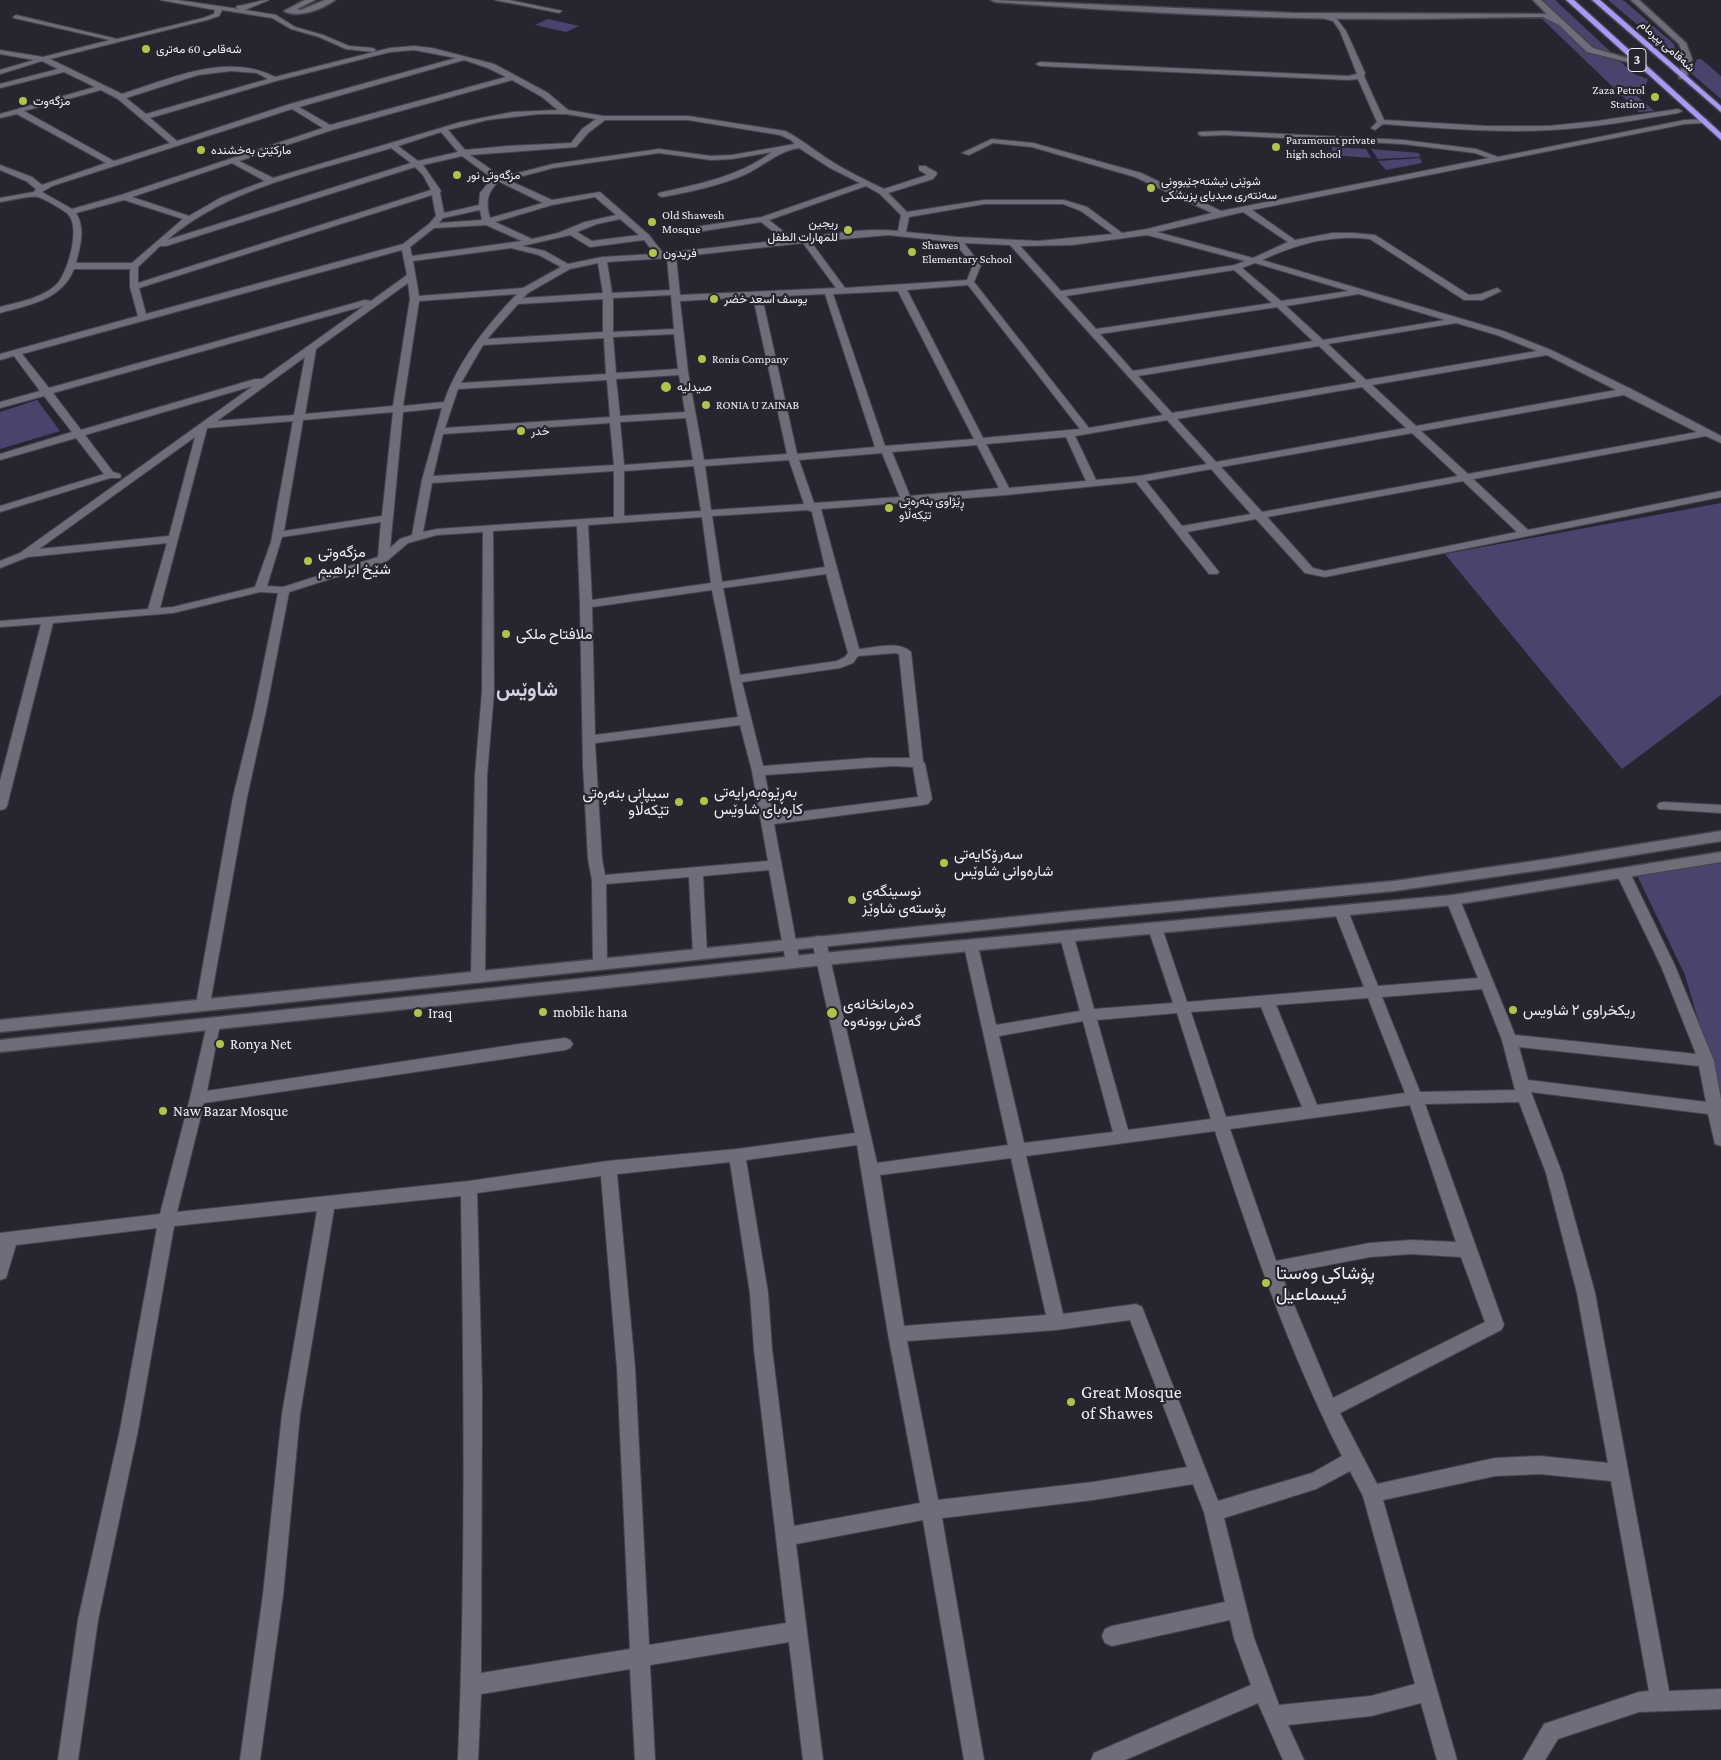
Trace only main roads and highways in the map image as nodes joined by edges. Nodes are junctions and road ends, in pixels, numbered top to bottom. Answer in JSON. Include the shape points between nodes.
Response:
{"nodes":[{"id":1,"x":1570,"y":0,"type":"edge"},
{"id":2,"x":1596,"y":0,"type":"edge"},
{"id":3,"x":1721,"y":110,"type":"edge"},
{"id":4,"x":1721,"y":136,"type":"edge"}],
"edges":[{"from":1,"to":4,"type":"highway","number":"3"},
{"from":2,"to":3,"type":"highway","name":"شەقامی پیرمام","number":"3"}]}
